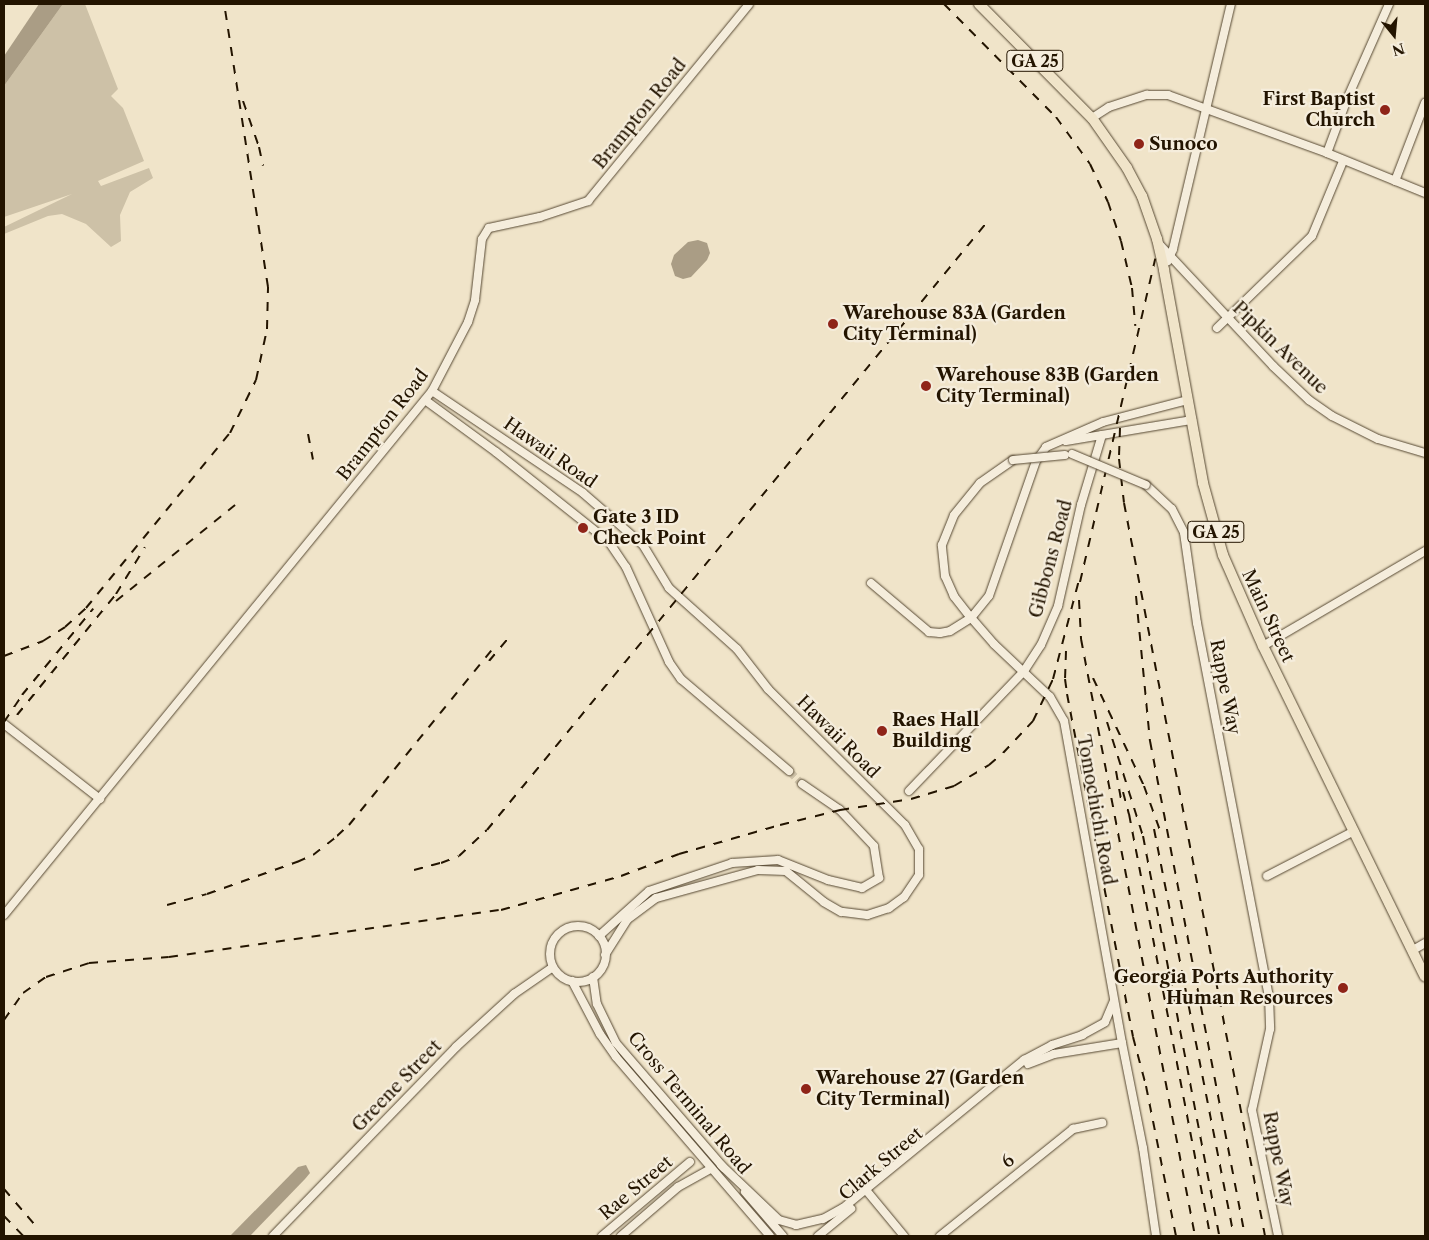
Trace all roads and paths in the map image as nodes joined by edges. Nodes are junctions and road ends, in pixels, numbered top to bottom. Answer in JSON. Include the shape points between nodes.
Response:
{"nodes":[{"id":1,"x":749,"y":4,"type":"edge"},
{"id":2,"x":979,"y":4,"type":"edge"},
{"id":3,"x":1231,"y":4,"type":"edge"},
{"id":4,"x":1388,"y":4,"type":"edge"},
{"id":5,"x":1425,"y":103,"type":"edge"},
{"id":6,"x":1206,"y":108,"type":"junction"},
{"id":7,"x":1092,"y":118,"type":"junction"},
{"id":8,"x":1327,"y":153,"type":"junction"},
{"id":9,"x":1343,"y":160,"type":"junction"},
{"id":10,"x":1395,"y":181,"type":"junction"},
{"id":11,"x":1425,"y":193,"type":"edge"},
{"id":12,"x":1158,"y":243,"type":"junction"},
{"id":13,"x":1169,"y":258,"type":"junction"},
{"id":14,"x":1164,"y":270,"type":"junction"},
{"id":15,"x":1229,"y":319,"type":"junction"},
{"id":16,"x":1217,"y":328,"type":"dead end"},
{"id":17,"x":432,"y":391,"type":"junction"},
{"id":18,"x":425,"y":400,"type":"junction"},
{"id":19,"x":1188,"y":400,"type":"junction"},
{"id":20,"x":1192,"y":420,"type":"junction"},
{"id":21,"x":1102,"y":435,"type":"junction"},
{"id":22,"x":1054,"y":443,"type":"junction"},
{"id":23,"x":1425,"y":453,"type":"edge"},
{"id":24,"x":1425,"y":551,"type":"edge"},
{"id":25,"x":871,"y":583,"type":"dead end"},
{"id":26,"x":971,"y":618,"type":"junction"},
{"id":27,"x":1263,"y":646,"type":"junction"},
{"id":28,"x":1024,"y":671,"type":"junction"},
{"id":29,"x":4,"y":724,"type":"edge"},
{"id":30,"x":789,"y":770,"type":"tunnel mouth"},
{"id":31,"x":802,"y":784,"type":"tunnel mouth"},
{"id":32,"x":909,"y":791,"type":"dead end"},
{"id":33,"x":100,"y":799,"type":"junction"},
{"id":34,"x":1354,"y":831,"type":"junction"},
{"id":35,"x":1267,"y":876,"type":"dead end"},
{"id":36,"x":4,"y":915,"type":"edge"},
{"id":37,"x":599,"y":936,"type":"junction"},
{"id":38,"x":1425,"y":942,"type":"edge"},
{"id":39,"x":1413,"y":950,"type":"junction"},
{"id":40,"x":605,"y":955,"type":"junction"},
{"id":41,"x":553,"y":967,"type":"junction"},
{"id":42,"x":1425,"y":976,"type":"edge"},
{"id":43,"x":593,"y":977,"type":"junction"},
{"id":44,"x":572,"y":981,"type":"junction"},
{"id":45,"x":1114,"y":999,"type":"junction"},
{"id":46,"x":1122,"y":1043,"type":"junction"},
{"id":47,"x":1102,"y":1123,"type":"dead end"},
{"id":48,"x":690,"y":1162,"type":"dead end"},
{"id":49,"x":721,"y":1165,"type":"junction"},
{"id":50,"x":711,"y":1169,"type":"junction"},
{"id":51,"x":867,"y":1192,"type":"junction"},
{"id":52,"x":839,"y":1218,"type":"junction"},
{"id":53,"x":273,"y":1236,"type":"edge"},
{"id":54,"x":602,"y":1236,"type":"edge"},
{"id":55,"x":621,"y":1236,"type":"edge"},
{"id":56,"x":770,"y":1236,"type":"edge"},
{"id":57,"x":783,"y":1236,"type":"edge"},
{"id":58,"x":818,"y":1236,"type":"edge"},
{"id":59,"x":825,"y":1236,"type":"edge"},
{"id":60,"x":904,"y":1236,"type":"edge"},
{"id":61,"x":940,"y":1236,"type":"edge"},
{"id":62,"x":1156,"y":1236,"type":"edge"},
{"id":63,"x":1278,"y":1236,"type":"edge"}],
"edges":[{"from":1,"to":17,"type":"street","name":"Brampton Road","via":[[588,201],[547,216],[489,228],[482,239],[476,300]]},
{"from":2,"to":7,"type":"main road","name":"Main Street","number":"GA 25"},
{"from":3,"to":6,"type":"street"},
{"from":4,"to":8,"type":"street"},
{"from":5,"to":10,"type":"street"},
{"from":6,"to":7,"type":"street","via":[[1168,95],[1147,95],[1109,107]]},
{"from":6,"to":8,"type":"street"},
{"from":6,"to":13,"type":"street","via":[[1174,249]]},
{"from":7,"to":12,"type":"main road","name":"Main Street","number":"GA 25","via":[[1135,182]]},
{"from":8,"to":9,"type":"street"},
{"from":9,"to":10,"type":"street"},
{"from":9,"to":15,"type":"street","via":[[1312,236]]},
{"from":10,"to":11,"type":"street"},
{"from":12,"to":13,"type":"street","name":"Main Street"},
{"from":12,"to":14,"type":"main road","name":"Main Street","number":"GA 25"},
{"from":13,"to":14,"type":"street"},
{"from":13,"to":15,"type":"street","name":"Pipkin Avenue"},
{"from":14,"to":19,"type":"main road","name":"Main Street","number":"GA 25"},
{"from":15,"to":16,"type":"street"},
{"from":15,"to":23,"type":"street","name":"Pipkin Avenue","via":[[1309,400],[1332,416],[1378,439]]},
{"from":17,"to":18,"type":"street","name":"Brampton Road"},
{"from":17,"to":40,"type":"street","name":"Hawaii Road","via":[[583,493],[643,545],[669,588],[737,650],[768,689],[905,825],[919,850],[920,875],[904,897],[889,908],[867,915],[841,912],[786,872],[758,870],[656,898],[627,920]]},
{"from":18,"to":30,"type":"street","name":"Hawaii Road","via":[[609,542],[626,567],[669,662],[681,679]]},
{"from":18,"to":33,"type":"street","name":"Brampton Road"},
{"from":19,"to":20,"type":"main road","name":"Main Street","number":"GA 25"},
{"from":19,"to":22,"type":"street","via":[[1103,422]]},
{"from":20,"to":21,"type":"street"},
{"from":20,"to":27,"type":"main road","name":"Main Street","number":"GA 25","via":[[1203,483],[1217,536]]},
{"from":21,"to":22,"type":"street"},
{"from":21,"to":28,"type":"street","name":"Gibbons Road","via":[[1081,505],[1058,606]]},
{"from":22,"to":26,"type":"street","via":[[1046,447],[1036,461],[989,596]]},
{"from":24,"to":27,"type":"street"},
{"from":25,"to":26,"type":"street","via":[[929,632],[950,631]]},
{"from":26,"to":28,"type":"street","name":"Tomochichi Road"},
{"from":26,"to":63,"type":"street","name":"Rappe Way","bridge":true,"via":[[944,576],[942,545],[954,515],[980,483],[1013,460],[1068,455],[1146,485],[1172,509],[1184,533],[1197,623],[1269,996],[1270,1029],[1252,1110]]},
{"from":27,"to":34,"type":"main road","name":"Main Street","number":"GA 25"},
{"from":28,"to":32,"type":"street","name":"Gibbons Road"},
{"from":28,"to":45,"type":"street","name":"Tomochichi Road","via":[[1050,697],[1064,721]]},
{"from":29,"to":33,"type":"street"},
{"from":31,"to":37,"type":"street","via":[[840,810],[874,846],[879,878],[862,888],[828,880],[778,860],[732,863],[649,891]]},
{"from":33,"to":36,"type":"street","name":"Brampton Road"},
{"from":34,"to":35,"type":"street"},
{"from":34,"to":39,"type":"main road","name":"Main Street","number":"GA 25"},
{"from":37,"to":40,"type":"street"},
{"from":37,"to":41,"type":"street","via":[[584,927],[566,929],[553,941],[550,950]]},
{"from":38,"to":39,"type":"street"},
{"from":39,"to":42,"type":"main road","name":"Main Street","number":"GA 25"},
{"from":40,"to":43,"type":"street","via":[[602,967]]},
{"from":41,"to":44,"type":"street","via":[[558,974]]},
{"from":41,"to":53,"type":"street","name":"Greene Street","via":[[514,994],[456,1047]]},
{"from":43,"to":44,"type":"street","via":[[581,982]]},
{"from":43,"to":49,"type":"street","name":"Cross Terminal Road","via":[[597,1004],[616,1043]]},
{"from":44,"to":50,"type":"street","name":"Cross Terminal Road","via":[[616,1057]]},
{"from":45,"to":46,"type":"street","name":"Tomochichi Road"},
{"from":45,"to":51,"type":"street","name":"Clark Street","via":[[1105,1022],[1024,1060]]},
{"from":46,"to":51,"type":"street","name":"Clark Street","via":[[1054,1054],[1022,1067]]},
{"from":46,"to":62,"type":"street","name":"Tomochichi Road","via":[[1144,1148]]},
{"from":47,"to":61,"type":"street","name":"6","via":[[1073,1129]]},
{"from":48,"to":54,"type":"street","name":"Rae Street"},
{"from":49,"to":51,"type":"street","name":"Clark Street","via":[[779,1220],[796,1225],[824,1219]]},
{"from":49,"to":57,"type":"street","name":"Cross Terminal Road"},
{"from":50,"to":55,"type":"street","name":"Rae Street","via":[[678,1187]]},
{"from":50,"to":56,"type":"street","name":"Cross Terminal Road"},
{"from":51,"to":52,"type":"street","name":"Clark Street"},
{"from":51,"to":60,"type":"street"},
{"from":52,"to":58,"type":"street","name":"Clark Street"},
{"from":52,"to":59,"type":"street"}]}
